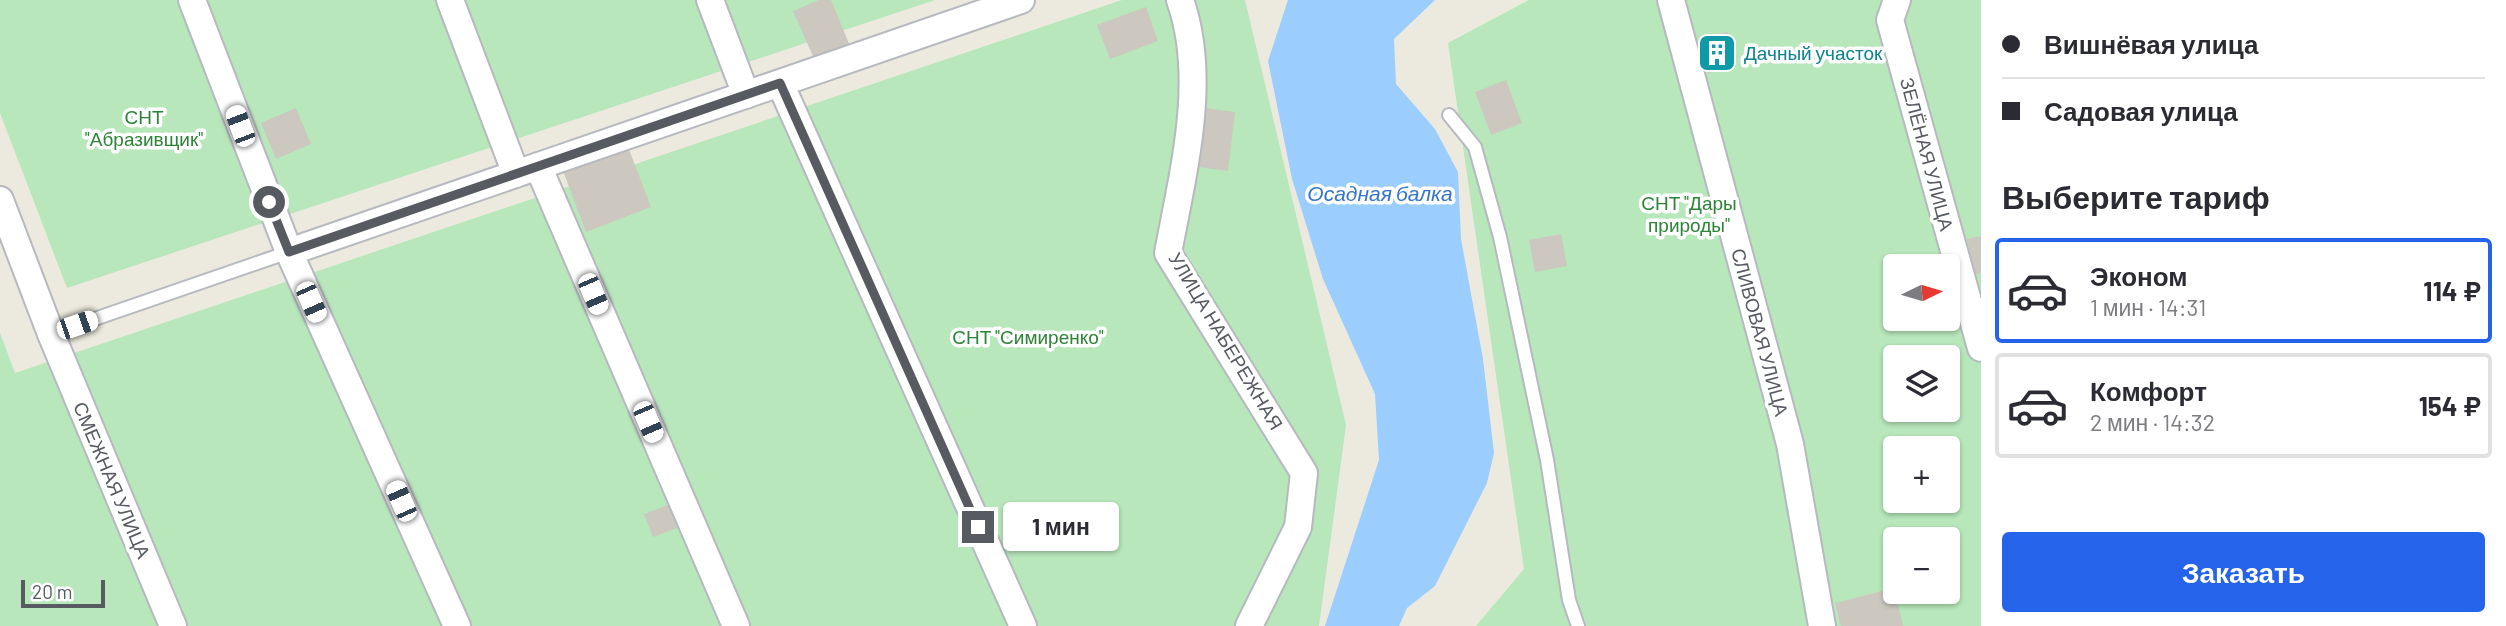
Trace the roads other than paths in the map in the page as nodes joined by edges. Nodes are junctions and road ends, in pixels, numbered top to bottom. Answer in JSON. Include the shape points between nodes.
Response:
{"nodes":[{"id":1,"x":192,"y":0,"type":"edge"},
{"id":2,"x":450,"y":0,"type":"edge"},
{"id":3,"x":710,"y":0,"type":"edge"},
{"id":4,"x":1021,"y":0,"type":"edge"},
{"id":5,"x":1180,"y":0,"type":"edge"},
{"id":6,"x":1671,"y":0,"type":"edge"},
{"id":7,"x":1897,"y":0,"type":"edge"},
{"id":8,"x":971,"y":8,"type":"edge"},
{"id":9,"x":780,"y":83,"type":"junction"},
{"id":10,"x":746,"y":95,"type":"junction"},
{"id":11,"x":1450,"y":115,"type":"dead end"},
{"id":12,"x":527,"y":170,"type":"junction"},
{"id":13,"x":0,"y":200,"type":"edge"},
{"id":14,"x":289,"y":252,"type":"junction"},
{"id":15,"x":51,"y":334,"type":"junction"},
{"id":16,"x":1981,"y":348,"type":"edge"},
{"id":17,"x":173,"y":626,"type":"edge"},
{"id":18,"x":457,"y":626,"type":"edge"},
{"id":19,"x":736,"y":626,"type":"edge"},
{"id":20,"x":1023,"y":626,"type":"edge"},
{"id":21,"x":1249,"y":626,"type":"edge"},
{"id":22,"x":1578,"y":626,"type":"edge"},
{"id":23,"x":1822,"y":626,"type":"edge"}],
"edges":[{"from":1,"to":14,"type":"street"},
{"from":2,"to":12,"type":"street"},
{"from":3,"to":10,"type":"street"},
{"from":4,"to":8,"type":"street"},
{"from":5,"to":21,"type":"street","name":"УЛИЦА НАБЕРЕЖНАЯ","via":[[1190,27],[1192,106],[1168,253],[1304,473],[1297,527]]},
{"from":6,"to":23,"type":"street","name":"СЛИВОВАЯ УЛИЦА","via":[[1790,444]]},
{"from":7,"to":16,"type":"street","name":"ЗЕЛЁНАЯ УЛИЦА","via":[[1890,20]]},
{"from":8,"to":9,"type":"street"},
{"from":9,"to":10,"type":"street"},
{"from":9,"to":20,"type":"street"},
{"from":10,"to":12,"type":"street"},
{"from":11,"to":22,"type":"lane","via":[[1475,147],[1500,237],[1547,460],[1569,600]]},
{"from":12,"to":14,"type":"street"},
{"from":12,"to":19,"type":"street"},
{"from":13,"to":15,"type":"street","name":"СМЕЖНАЯ УЛИЦА"},
{"from":14,"to":15,"type":"lane"},
{"from":14,"to":18,"type":"street"},
{"from":15,"to":17,"type":"street","name":"СМЕЖНАЯ УЛИЦА"}]}
